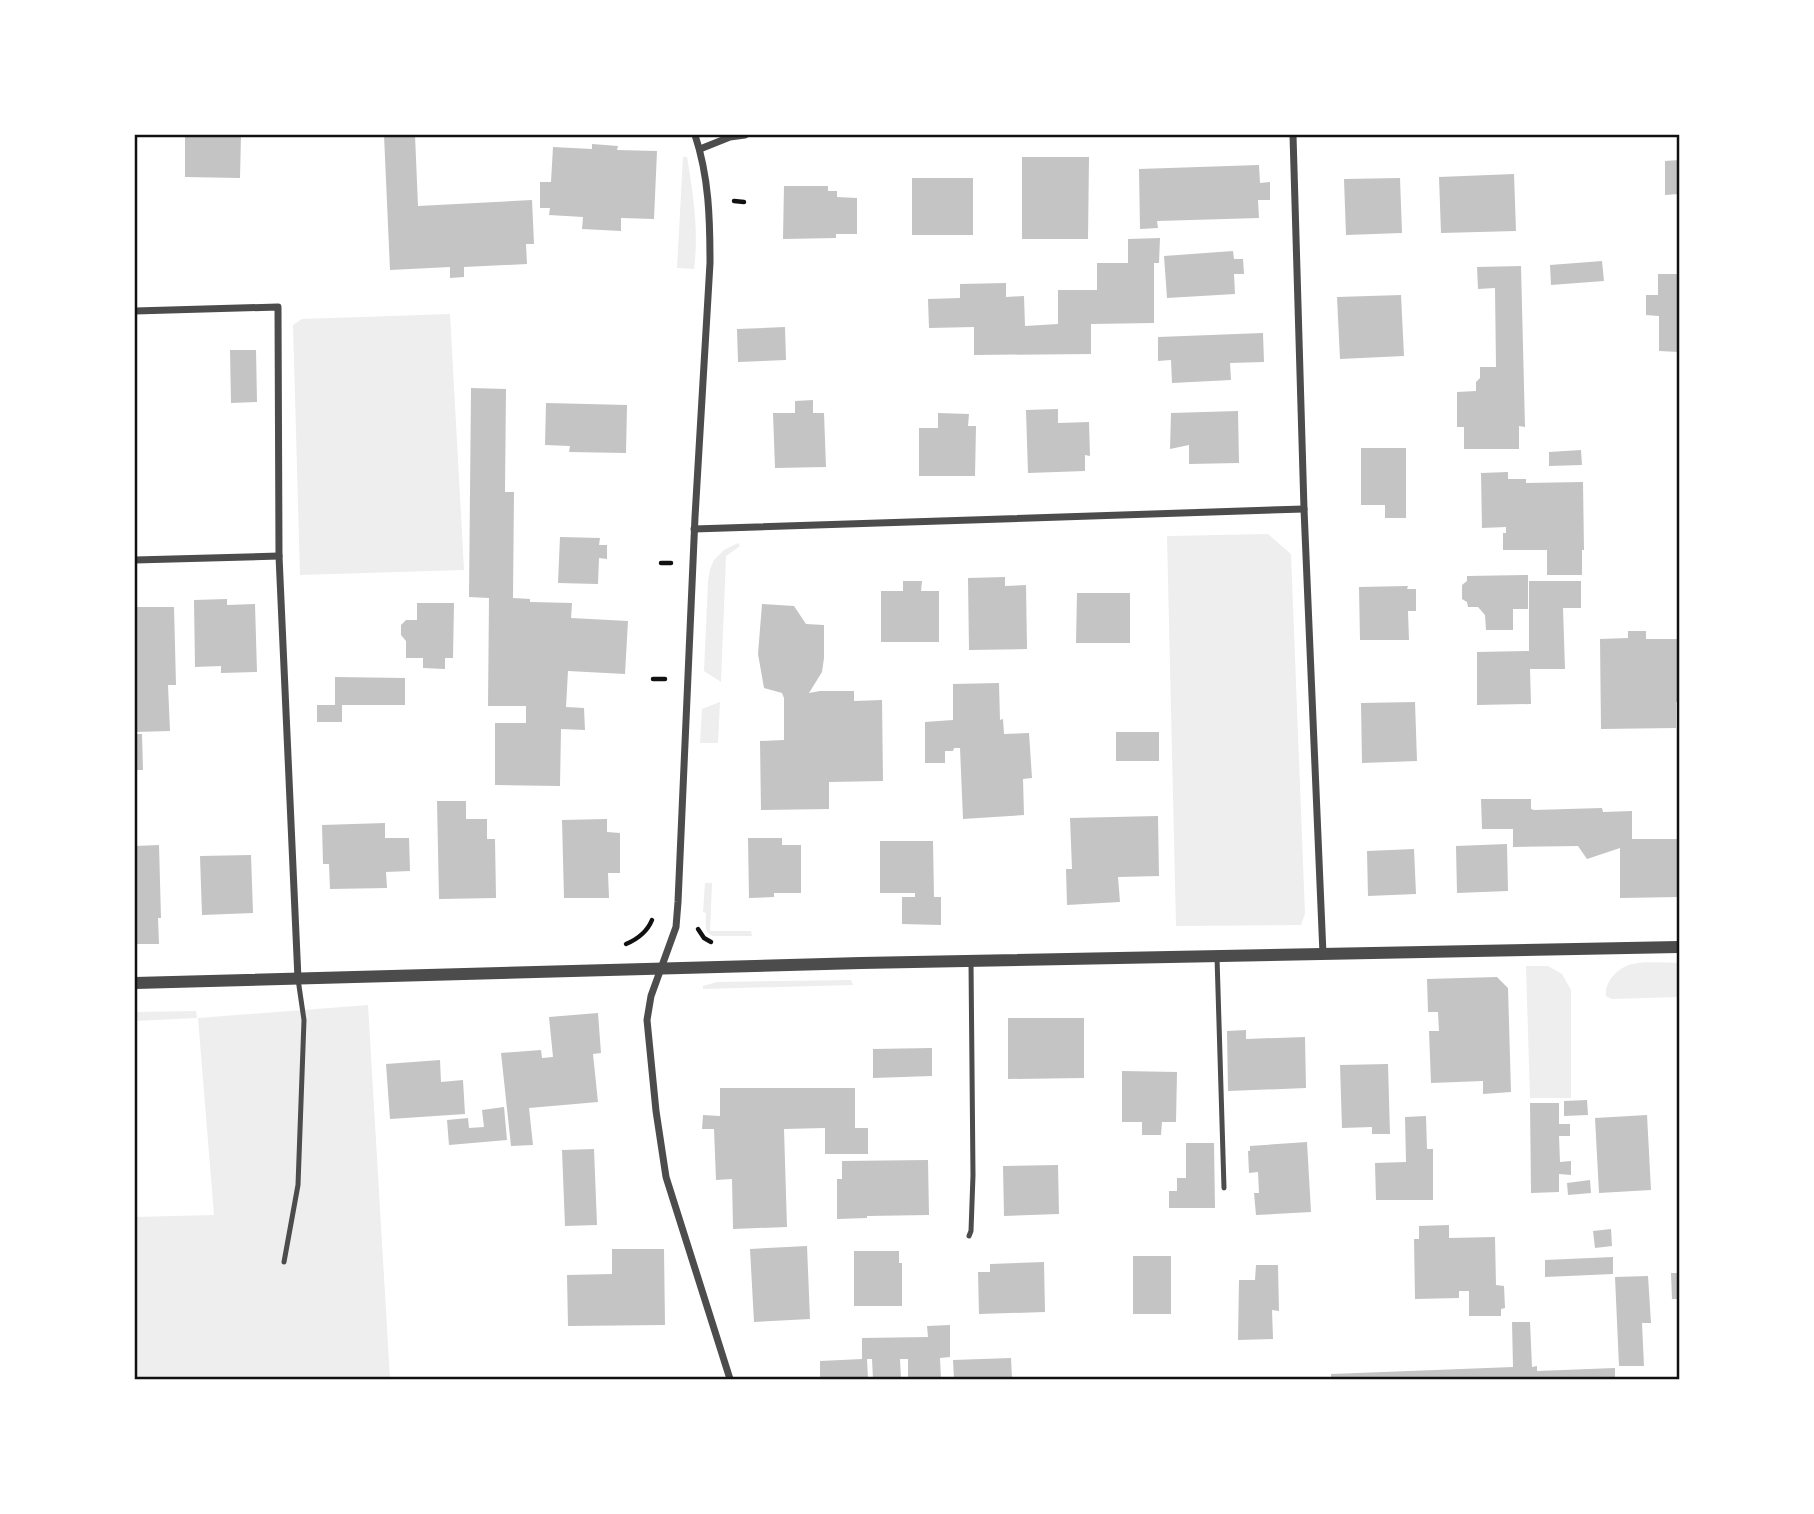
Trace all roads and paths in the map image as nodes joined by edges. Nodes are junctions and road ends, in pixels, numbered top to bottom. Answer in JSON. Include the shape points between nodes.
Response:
{"nodes":[{"id":1,"x":695,"y":135,"type":"edge"},
{"id":2,"x":745,"y":135,"type":"edge"},
{"id":3,"x":1293,"y":135,"type":"edge"},
{"id":4,"x":699,"y":149,"type":"junction"},
{"id":5,"x":734,"y":201,"type":"dead end"},
{"id":6,"x":744,"y":202,"type":"dead end"},
{"id":7,"x":135,"y":311,"type":"edge"},
{"id":8,"x":1304,"y":509,"type":"junction"},
{"id":9,"x":694,"y":529,"type":"junction"},
{"id":10,"x":279,"y":556,"type":"junction"},
{"id":11,"x":135,"y":559,"type":"edge"},
{"id":12,"x":661,"y":563,"type":"dead end"},
{"id":13,"x":671,"y":564,"type":"dead end"},
{"id":14,"x":653,"y":679,"type":"dead end"},
{"id":15,"x":665,"y":679,"type":"dead end"},
{"id":16,"x":659,"y":918,"type":"dead end"},
{"id":17,"x":620,"y":946,"type":"dead end"},
{"id":18,"x":1679,"y":947,"type":"edge"},
{"id":19,"x":1323,"y":955,"type":"junction"},
{"id":20,"x":1217,"y":957,"type":"junction"},
{"id":21,"x":971,"y":962,"type":"junction"},
{"id":22,"x":661,"y":969,"type":"junction"},
{"id":23,"x":298,"y":979,"type":"junction"},
{"id":24,"x":135,"y":983,"type":"edge"},
{"id":25,"x":1224,"y":1188,"type":"dead end"},
{"id":26,"x":969,"y":1236,"type":"dead end"},
{"id":27,"x":284,"y":1262,"type":"dead end"},
{"id":28,"x":730,"y":1379,"type":"edge"}],
"edges":[{"from":1,"to":4,"type":"street"},
{"from":2,"to":4,"type":"street"},
{"from":3,"to":8,"type":"street"},
{"from":4,"to":9,"type":"street","via":[[708,202],[710,263]]},
{"from":5,"to":6,"type":"path"},
{"from":7,"to":10,"type":"street","via":[[278,307]]},
{"from":8,"to":9,"type":"street"},
{"from":8,"to":19,"type":"street"},
{"from":9,"to":22,"type":"street","via":[[678,902],[676,927]]},
{"from":10,"to":11,"type":"street"},
{"from":10,"to":23,"type":"street"},
{"from":12,"to":13,"type":"path"},
{"from":14,"to":15,"type":"path"},
{"from":16,"to":17,"type":"path","via":[[653,918],[636,939]]},
{"from":18,"to":19,"type":"street"},
{"from":19,"to":20,"type":"street"},
{"from":20,"to":21,"type":"street"},
{"from":20,"to":25,"type":"lane"},
{"from":21,"to":22,"type":"street"},
{"from":21,"to":26,"type":"lane","via":[[973,1175]]},
{"from":22,"to":23,"type":"street"},
{"from":22,"to":28,"type":"street","via":[[647,1029],[666,1177]]},
{"from":23,"to":24,"type":"street"},
{"from":23,"to":27,"type":"lane","via":[[304,1020],[298,1185]]}]}
